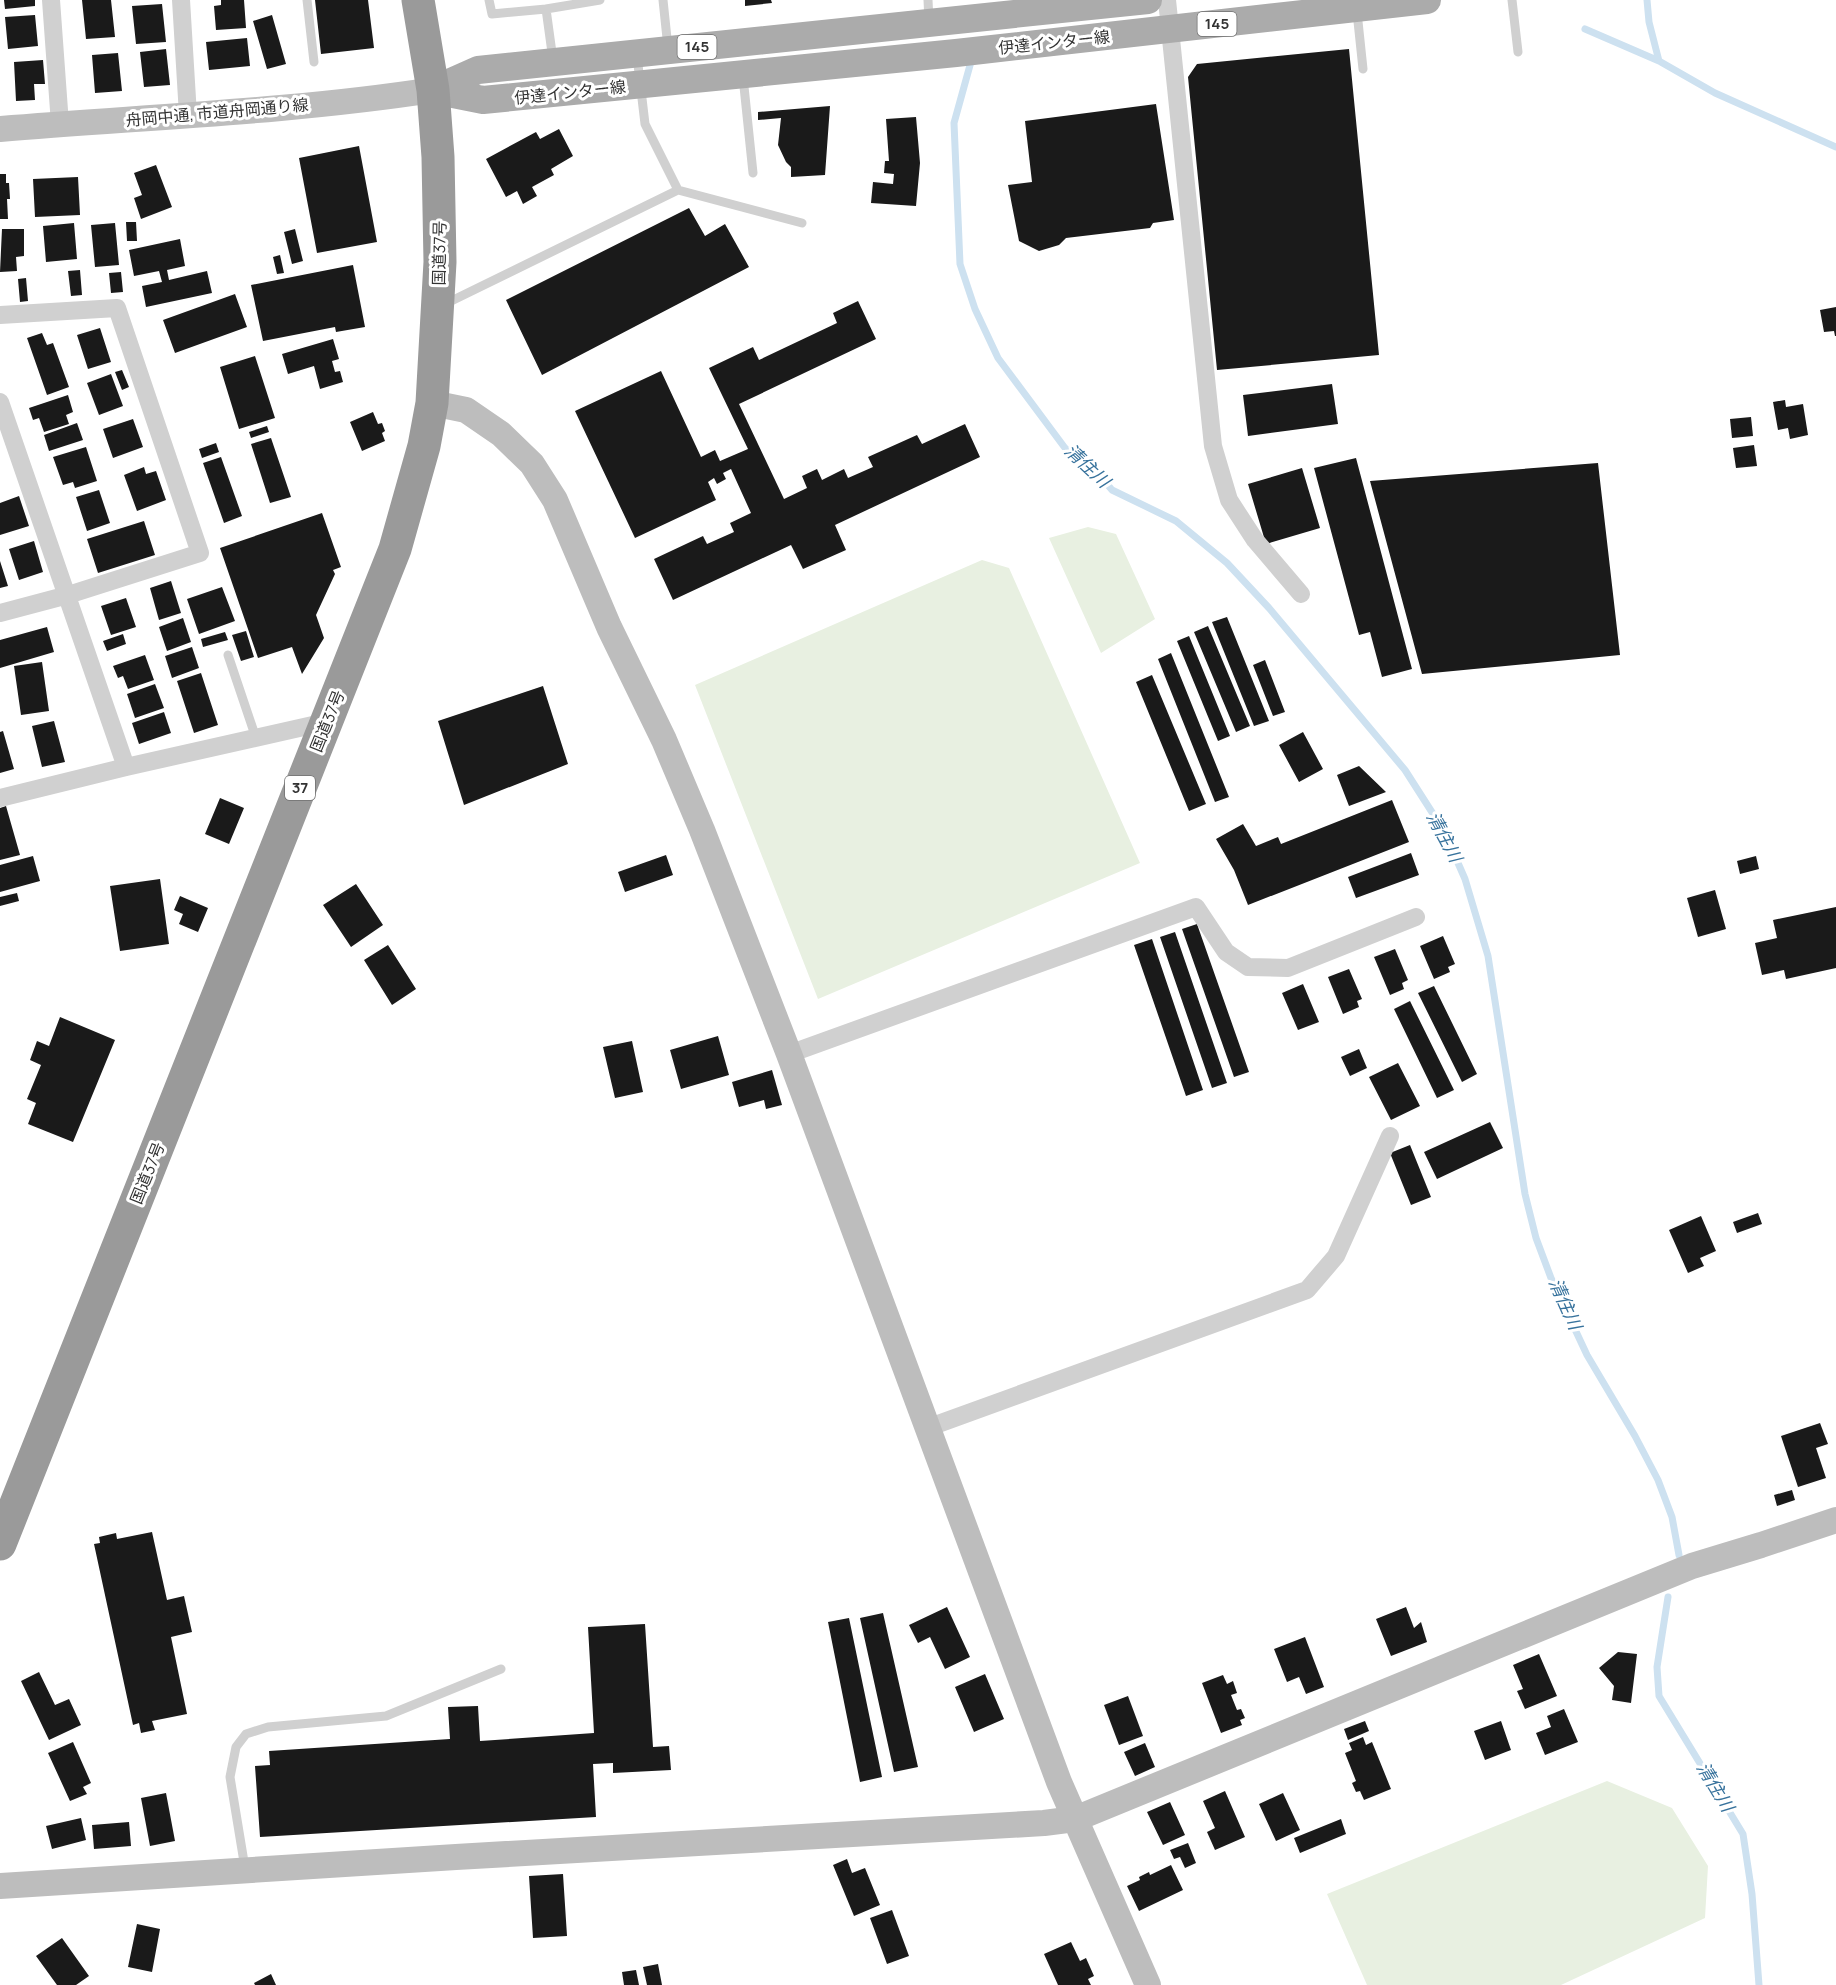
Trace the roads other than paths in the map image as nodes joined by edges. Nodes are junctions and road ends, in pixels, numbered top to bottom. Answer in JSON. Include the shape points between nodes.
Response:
{"nodes":[{"id":1,"x":51,"y":0,"type":"edge"},
{"id":2,"x":181,"y":0,"type":"edge"},
{"id":3,"x":307,"y":0,"type":"edge"},
{"id":4,"x":418,"y":0,"type":"edge"},
{"id":5,"x":489,"y":0,"type":"edge"},
{"id":6,"x":600,"y":0,"type":"edge"},
{"id":7,"x":663,"y":0,"type":"edge"},
{"id":8,"x":1148,"y":0,"type":"edge"},
{"id":9,"x":1167,"y":0,"type":"edge"},
{"id":10,"x":1427,"y":0,"type":"edge"},
{"id":11,"x":1512,"y":0,"type":"edge"},
{"id":12,"x":562,"y":3,"type":"edge"},
{"id":13,"x":1371,"y":4,"type":"edge"},
{"id":14,"x":546,"y":9,"type":"junction"},
{"id":15,"x":928,"y":12,"type":"edge"},
{"id":16,"x":1169,"y":30,"type":"junction"},
{"id":17,"x":669,"y":50,"type":"junction"},
{"id":18,"x":1518,"y":52,"type":"dead end"},
{"id":19,"x":637,"y":54,"type":"junction"},
{"id":20,"x":314,"y":62,"type":"dead end"},
{"id":21,"x":554,"y":62,"type":"junction"},
{"id":22,"x":1363,"y":69,"type":"dead end"},
{"id":23,"x":743,"y":74,"type":"junction"},
{"id":24,"x":641,"y":85,"type":"junction"},
{"id":25,"x":433,"y":90,"type":"junction"},
{"id":26,"x":188,"y":115,"type":"junction"},
{"id":27,"x":60,"y":124,"type":"junction"},
{"id":28,"x":0,"y":129,"type":"edge"},
{"id":29,"x":753,"y":173,"type":"dead end"},
{"id":30,"x":678,"y":190,"type":"junction"},
{"id":31,"x":802,"y":223,"type":"dead end"},
{"id":32,"x":438,"y":308,"type":"junction"},
{"id":33,"x":0,"y":315,"type":"edge"},
{"id":34,"x":0,"y":402,"type":"edge"},
{"id":35,"x":432,"y":403,"type":"junction"},
{"id":36,"x":1302,"y":594,"type":"dead end"},
{"id":37,"x":68,"y":595,"type":"junction"},
{"id":38,"x":0,"y":613,"type":"edge"},
{"id":39,"x":228,"y":655,"type":"dead end"},
{"id":40,"x":326,"y":722,"type":"junction"},
{"id":41,"x":256,"y":738,"type":"junction"},
{"id":42,"x":126,"y":767,"type":"junction"},
{"id":43,"x":0,"y":798,"type":"edge"},
{"id":44,"x":1416,"y":917,"type":"dead end"},
{"id":45,"x":789,"y":1054,"type":"junction"},
{"id":46,"x":1390,"y":1136,"type":"dead end"},
{"id":47,"x":927,"y":1428,"type":"junction"},
{"id":48,"x":1836,"y":1520,"type":"edge"},
{"id":49,"x":0,"y":1544,"type":"edge"},
{"id":50,"x":501,"y":1669,"type":"dead end"},
{"id":51,"x":1075,"y":1820,"type":"junction"},
{"id":52,"x":246,"y":1870,"type":"junction"},
{"id":53,"x":0,"y":1886,"type":"edge"},
{"id":54,"x":1148,"y":1985,"type":"edge"}],
"edges":[{"from":1,"to":27,"type":"street"},
{"from":2,"to":26,"type":"street"},
{"from":3,"to":20,"type":"lane"},
{"from":4,"to":25,"type":"highway","name":"国道37号","number":"37"},
{"from":5,"to":14,"type":"lane","via":[[492,14]]},
{"from":6,"to":12,"type":"lane"},
{"from":7,"to":17,"type":"lane"},
{"from":8,"to":15,"type":"main road","name":"伊達インター線","number":"145","via":[[965,19]]},
{"from":9,"to":16,"type":"street"},
{"from":10,"to":13,"type":"main road","name":"伊達インター線","number":"145"},
{"from":11,"to":18,"type":"lane"},
{"from":12,"to":14,"type":"lane"},
{"from":13,"to":16,"type":"main road","name":"伊達インター線","number":"145"},
{"from":13,"to":22,"type":"lane"},
{"from":14,"to":21,"type":"lane"},
{"from":15,"to":17,"type":"main road","name":"伊達インター線","number":"145"},
{"from":16,"to":23,"type":"main road","name":"伊達インター線","number":"145"},
{"from":16,"to":36,"type":"street","via":[[1213,446],[1229,500],[1255,540]]},
{"from":17,"to":19,"type":"main road","name":"伊達インター線","number":"145"},
{"from":19,"to":21,"type":"main road","name":"伊達インター線","number":"145"},
{"from":19,"to":24,"type":"lane"},
{"from":21,"to":25,"type":"main road","name":"伊達インター線","number":"145","via":[[478,70]]},
{"from":23,"to":24,"type":"main road","name":"伊達インター線","number":"145"},
{"from":23,"to":29,"type":"lane"},
{"from":24,"to":25,"type":"main road","name":"伊達インター線","number":"145","via":[[483,100]]},
{"from":24,"to":30,"type":"lane","via":[[645,124]]},
{"from":25,"to":26,"type":"street","name":"舟岡中通, 市道舟岡通り線"},
{"from":25,"to":32,"type":"highway","name":"国道37号","number":"37","via":[[440,227]]},
{"from":26,"to":27,"type":"street","name":"舟岡中通, 市道舟岡通り線"},
{"from":27,"to":28,"type":"street","name":"舟岡中通, 市道舟岡通り線"},
{"from":30,"to":31,"type":"lane"},
{"from":30,"to":32,"type":"lane"},
{"from":32,"to":35,"type":"highway","name":"国道37号","number":"37"},
{"from":33,"to":37,"type":"street","via":[[117,308],[200,554]]},
{"from":34,"to":37,"type":"street"},
{"from":35,"to":40,"type":"highway","name":"国道37号","number":"37","via":[[395,549]]},
{"from":35,"to":45,"type":"street","via":[[466,410],[501,434],[532,464],[555,500],[609,627],[664,740]]},
{"from":37,"to":38,"type":"street"},
{"from":37,"to":42,"type":"street"},
{"from":39,"to":41,"type":"lane"},
{"from":40,"to":41,"type":"street"},
{"from":40,"to":49,"type":"highway","name":"国道37号","number":"37"},
{"from":41,"to":42,"type":"street"},
{"from":42,"to":43,"type":"street"},
{"from":44,"to":45,"type":"street","via":[[1288,968],[1248,967],[1226,952],[1196,907]]},
{"from":45,"to":47,"type":"street"},
{"from":46,"to":47,"type":"street","via":[[1336,1256],[1307,1290]]},
{"from":47,"to":51,"type":"street"},
{"from":48,"to":51,"type":"street","via":[[1692,1566]]},
{"from":50,"to":52,"type":"lane","via":[[386,1716],[268,1727],[246,1734],[236,1746],[230,1778]]},
{"from":51,"to":52,"type":"street"},
{"from":51,"to":54,"type":"street"},
{"from":52,"to":53,"type":"street"}]}
